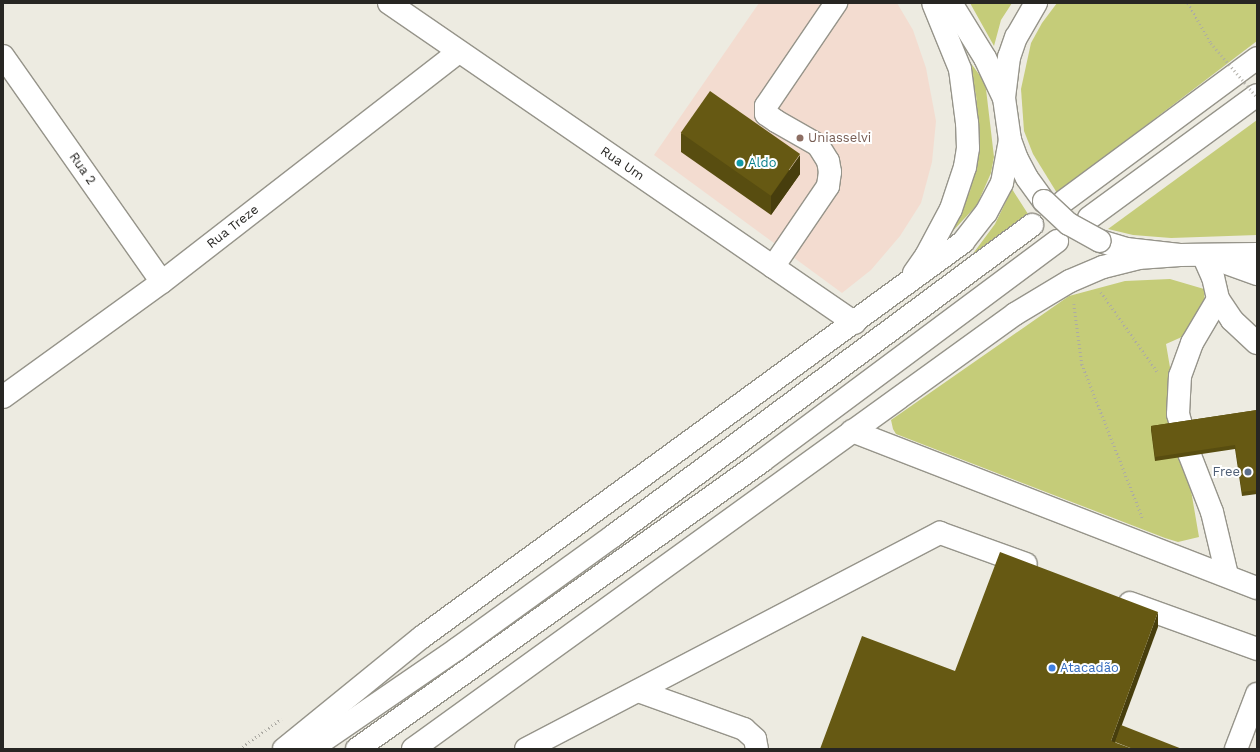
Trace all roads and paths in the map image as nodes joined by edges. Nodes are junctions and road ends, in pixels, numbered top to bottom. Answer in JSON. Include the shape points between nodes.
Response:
{"nodes":[{"id":1,"x":389,"y":3,"type":"edge"},
{"id":2,"x":836,"y":3,"type":"edge"},
{"id":3,"x":933,"y":3,"type":"edge"},
{"id":4,"x":951,"y":3,"type":"edge"},
{"id":5,"x":1036,"y":3,"type":"edge"},
{"id":6,"x":1188,"y":3,"type":"edge"},
{"id":7,"x":458,"y":52,"type":"junction"},
{"id":8,"x":3,"y":56,"type":"edge"},
{"id":9,"x":1257,"y":58,"type":"edge"},
{"id":10,"x":1257,"y":96,"type":"edge"},
{"id":11,"x":1004,"y":98,"type":"junction"},
{"id":12,"x":1010,"y":140,"type":"junction"},
{"id":13,"x":1054,"y":201,"type":"junction"},
{"id":14,"x":1089,"y":218,"type":"dead end"},
{"id":15,"x":1032,"y":225,"type":"dead end"},
{"id":16,"x":1057,"y":240,"type":"dead end"},
{"id":17,"x":1257,"y":254,"type":"edge"},
{"id":18,"x":1180,"y":255,"type":"junction"},
{"id":19,"x":1203,"y":255,"type":"junction"},
{"id":20,"x":773,"y":267,"type":"junction"},
{"id":21,"x":1257,"y":274,"type":"edge"},
{"id":22,"x":1079,"y":278,"type":"junction"},
{"id":23,"x":162,"y":282,"type":"junction"},
{"id":24,"x":899,"y":292,"type":"junction"},
{"id":25,"x":1218,"y":299,"type":"junction"},
{"id":26,"x":855,"y":323,"type":"junction"},
{"id":27,"x":1257,"y":343,"type":"edge"},
{"id":28,"x":3,"y":396,"type":"edge"},
{"id":29,"x":1179,"y":398,"type":"junction"},
{"id":30,"x":852,"y":431,"type":"junction"},
{"id":31,"x":1154,"y":547,"type":"junction"},
{"id":32,"x":1043,"y":571,"type":"edge"},
{"id":33,"x":1227,"y":575,"type":"junction"},
{"id":34,"x":1257,"y":588,"type":"edge"},
{"id":35,"x":1110,"y":595,"type":"edge"},
{"id":36,"x":1257,"y":649,"type":"edge"},
{"id":37,"x":638,"y":690,"type":"junction"},
{"id":38,"x":1257,"y":694,"type":"edge"},
{"id":39,"x":284,"y":749,"type":"edge"},
{"id":40,"x":311,"y":749,"type":"edge"},
{"id":41,"x":357,"y":749,"type":"edge"},
{"id":42,"x":413,"y":749,"type":"edge"},
{"id":43,"x":526,"y":749,"type":"edge"},
{"id":44,"x":757,"y":749,"type":"edge"},
{"id":45,"x":1236,"y":749,"type":"edge"}],
"edges":[{"from":1,"to":7,"type":"main road","name":"Rua Um"},
{"from":2,"to":20,"type":"main road","via":[[766,106],[766,114],[818,145],[828,161],[830,172],[828,186]]},
{"from":3,"to":24,"type":"main road","via":[[960,69],[968,148],[960,185],[946,221],[926,256]]},
{"from":4,"to":11,"type":"main road","via":[[985,58]]},
{"from":5,"to":11,"type":"main road","via":[[1014,43],[1005,77]]},
{"from":6,"to":10,"type":"path","bridge":true,"via":[[1211,43]]},
{"from":7,"to":20,"type":"main road","name":"Rua Um"},
{"from":7,"to":23,"type":"main road","name":"Rua Treze"},
{"from":8,"to":23,"type":"main road","name":"Rua 2"},
{"from":9,"to":13,"type":"main road"},
{"from":10,"to":14,"type":"main road"},
{"from":11,"to":12,"type":"main road"},
{"from":12,"to":13,"type":"main road","via":[[1027,178]]},
{"from":12,"to":24,"type":"main road","via":[[1002,183],[975,229],[947,255]]},
{"from":13,"to":18,"type":"main road","bridge":true,"via":[[1069,224],[1100,241],[1126,249]]},
{"from":15,"to":40,"type":"main road","via":[[613,536],[457,649]]},
{"from":16,"to":41,"type":"main road","via":[[762,461]]},
{"from":17,"to":19,"type":"main road"},
{"from":18,"to":19,"type":"main road"},
{"from":18,"to":22,"type":"main road","via":[[1138,258]]},
{"from":19,"to":21,"type":"main road"},
{"from":19,"to":25,"type":"main road","via":[[1213,277]]},
{"from":20,"to":26,"type":"main road","name":"Rua Um"},
{"from":22,"to":29,"type":"path"},
{"from":22,"to":30,"type":"main road","via":[[979,339]]},
{"from":22,"to":31,"type":"path","via":[[1082,364]]},
{"from":23,"to":28,"type":"main road","name":"Rua Treze"},
{"from":24,"to":26,"type":"main road"},
{"from":25,"to":27,"type":"main road","via":[[1232,320]]},
{"from":25,"to":29,"type":"main road","via":[[1192,343],[1180,376]]},
{"from":26,"to":39,"type":"main road","via":[[422,637]]},
{"from":29,"to":33,"type":"main road","via":[[1178,414],[1189,453],[1212,512]]},
{"from":30,"to":31,"type":"main road"},
{"from":30,"to":42,"type":"main road"},
{"from":31,"to":33,"type":"main road"},
{"from":32,"to":37,"type":"main road","via":[[940,533]]},
{"from":33,"to":34,"type":"main road"},
{"from":35,"to":36,"type":"main road"},
{"from":37,"to":43,"type":"main road"},
{"from":37,"to":44,"type":"main road","via":[[744,729],[756,739]]},
{"from":38,"to":45,"type":"main road"}]}
